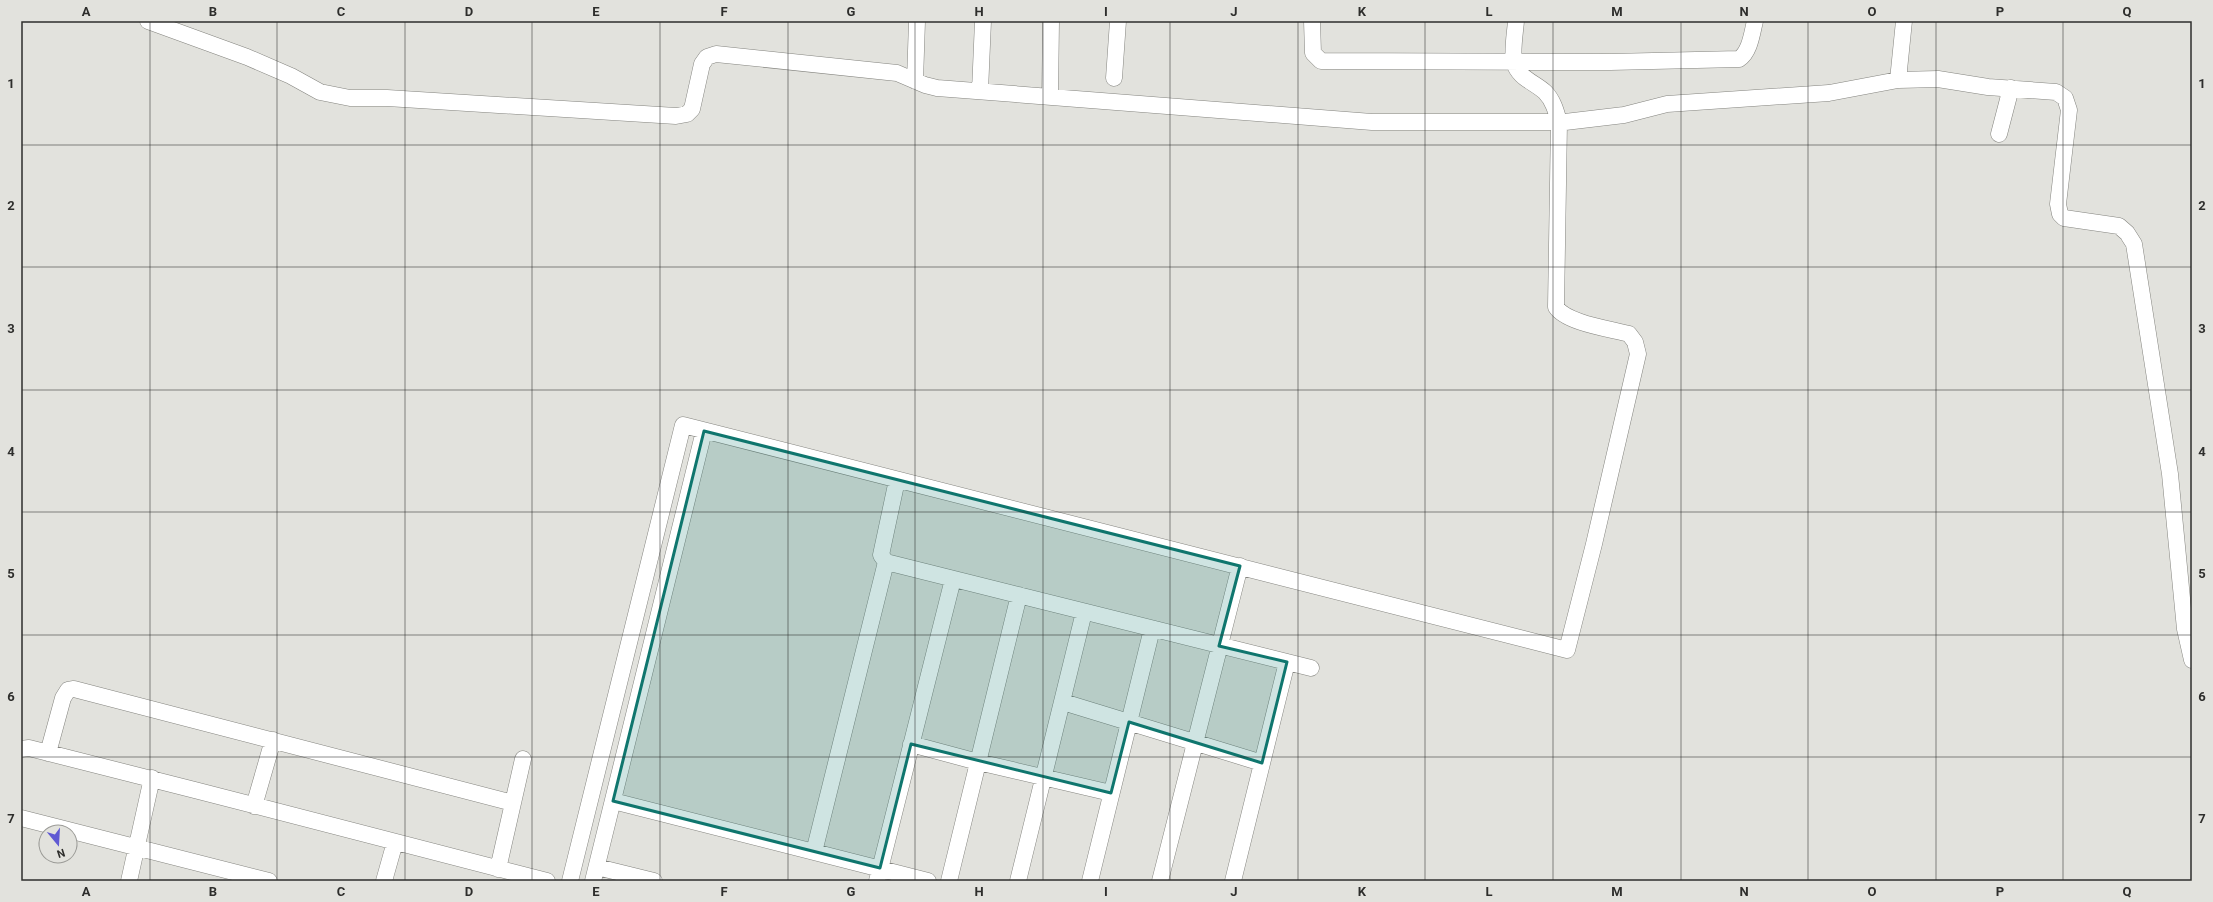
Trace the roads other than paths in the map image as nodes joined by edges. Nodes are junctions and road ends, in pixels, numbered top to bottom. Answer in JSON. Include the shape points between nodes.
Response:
{"nodes":[{"id":1,"x":148,"y":21,"type":"edge"},
{"id":2,"x":917,"y":21,"type":"edge"},
{"id":3,"x":983,"y":21,"type":"edge"},
{"id":4,"x":1051,"y":21,"type":"edge"},
{"id":5,"x":1118,"y":21,"type":"edge"},
{"id":6,"x":1312,"y":21,"type":"edge"},
{"id":7,"x":1516,"y":21,"type":"edge"},
{"id":8,"x":1755,"y":21,"type":"edge"},
{"id":9,"x":1904,"y":21,"type":"edge"},
{"id":10,"x":1514,"y":61,"type":"junction"},
{"id":11,"x":1114,"y":78,"type":"dead end"},
{"id":12,"x":1898,"y":80,"type":"junction"},
{"id":13,"x":915,"y":81,"type":"junction"},
{"id":14,"x":2011,"y":88,"type":"junction"},
{"id":15,"x":980,"y":91,"type":"junction"},
{"id":16,"x":1050,"y":96,"type":"junction"},
{"id":17,"x":1559,"y":122,"type":"junction"},
{"id":18,"x":1999,"y":134,"type":"dead end"},
{"id":19,"x":704,"y":431,"type":"junction"},
{"id":20,"x":897,"y":480,"type":"junction"},
{"id":21,"x":886,"y":562,"type":"junction"},
{"id":22,"x":1240,"y":566,"type":"junction"},
{"id":23,"x":953,"y":579,"type":"junction"},
{"id":24,"x":1019,"y":595,"type":"junction"},
{"id":25,"x":1084,"y":612,"type":"junction"},
{"id":26,"x":1152,"y":629,"type":"junction"},
{"id":27,"x":1219,"y":646,"type":"junction"},
{"id":28,"x":2192,"y":660,"type":"edge"},
{"id":29,"x":1287,"y":662,"type":"junction"},
{"id":30,"x":1311,"y":668,"type":"dead end"},
{"id":31,"x":1063,"y":702,"type":"junction"},
{"id":32,"x":1129,"y":722,"type":"junction"},
{"id":33,"x":272,"y":740,"type":"junction"},
{"id":34,"x":1195,"y":742,"type":"junction"},
{"id":35,"x":911,"y":744,"type":"junction"},
{"id":36,"x":21,"y":749,"type":"edge"},
{"id":37,"x":48,"y":753,"type":"junction"},
{"id":38,"x":523,"y":759,"type":"dead end"},
{"id":39,"x":978,"y":762,"type":"junction"},
{"id":40,"x":1262,"y":763,"type":"junction"},
{"id":41,"x":152,"y":778,"type":"junction"},
{"id":42,"x":1043,"y":778,"type":"junction"},
{"id":43,"x":1111,"y":793,"type":"junction"},
{"id":44,"x":613,"y":801,"type":"junction"},
{"id":45,"x":513,"y":803,"type":"junction"},
{"id":46,"x":254,"y":806,"type":"junction"},
{"id":47,"x":21,"y":818,"type":"edge"},
{"id":48,"x":395,"y":842,"type":"junction"},
{"id":49,"x":136,"y":847,"type":"junction"},
{"id":50,"x":814,"y":852,"type":"junction"},
{"id":51,"x":498,"y":869,"type":"junction"},
{"id":52,"x":595,"y":874,"type":"edge"},
{"id":53,"x":878,"y":875,"type":"edge"},
{"id":54,"x":129,"y":881,"type":"edge"},
{"id":55,"x":269,"y":881,"type":"edge"},
{"id":56,"x":384,"y":881,"type":"edge"},
{"id":57,"x":546,"y":881,"type":"edge"},
{"id":58,"x":570,"y":881,"type":"edge"},
{"id":59,"x":654,"y":881,"type":"edge"},
{"id":60,"x":928,"y":881,"type":"edge"},
{"id":61,"x":949,"y":881,"type":"edge"},
{"id":62,"x":1018,"y":881,"type":"edge"},
{"id":63,"x":1090,"y":881,"type":"edge"},
{"id":64,"x":1160,"y":881,"type":"edge"},
{"id":65,"x":1233,"y":881,"type":"edge"}],
"edges":[{"from":1,"to":13,"type":"street","via":[[247,57],[320,92],[350,98],[395,98],[676,116],[687,114],[692,109],[702,64],[707,57],[716,54],[897,73]]},
{"from":2,"to":13,"type":"street"},
{"from":3,"to":15,"type":"street"},
{"from":4,"to":16,"type":"street"},
{"from":5,"to":11,"type":"street"},
{"from":6,"to":10,"type":"street","via":[[1313,53],[1321,61]]},
{"from":7,"to":10,"type":"street"},
{"from":8,"to":10,"type":"street","via":[[1749,45],[1739,59]]},
{"from":9,"to":12,"type":"street"},
{"from":10,"to":17,"type":"street","via":[[1524,77],[1552,100]]},
{"from":12,"to":14,"type":"street","via":[[1938,79]]},
{"from":12,"to":17,"type":"street","via":[[1829,93],[1667,104],[1618,116]]},
{"from":13,"to":15,"type":"street","via":[[937,88]]},
{"from":14,"to":18,"type":"street"},
{"from":14,"to":28,"type":"street","via":[[2056,92],[2066,101],[2069,115],[2058,204],[2060,214],[2064,218],[2119,226],[2134,244],[2170,474],[2185,629]]},
{"from":15,"to":16,"type":"street"},
{"from":16,"to":17,"type":"street","via":[[1355,122]]},
{"from":17,"to":22,"type":"street","via":[[1556,307],[1560,313],[1570,318],[1629,334],[1635,342],[1638,354],[1567,650]]},
{"from":19,"to":20,"type":"street"},
{"from":19,"to":44,"type":"street"},
{"from":19,"to":58,"type":"street","via":[[683,425]]},
{"from":20,"to":21,"type":"street","via":[[881,555]]},
{"from":20,"to":22,"type":"street"},
{"from":21,"to":23,"type":"street"},
{"from":21,"to":50,"type":"street"},
{"from":22,"to":27,"type":"street"},
{"from":23,"to":24,"type":"street"},
{"from":23,"to":35,"type":"street"},
{"from":24,"to":25,"type":"street"},
{"from":24,"to":39,"type":"street"},
{"from":25,"to":26,"type":"street"},
{"from":25,"to":31,"type":"street"},
{"from":26,"to":27,"type":"street"},
{"from":26,"to":32,"type":"street"},
{"from":27,"to":29,"type":"street"},
{"from":27,"to":34,"type":"street"},
{"from":29,"to":30,"type":"street"},
{"from":29,"to":40,"type":"street"},
{"from":31,"to":32,"type":"street"},
{"from":31,"to":42,"type":"street"},
{"from":32,"to":34,"type":"street"},
{"from":32,"to":43,"type":"street"},
{"from":33,"to":37,"type":"street","via":[[74,689],[68,690],[63,698]]},
{"from":33,"to":45,"type":"street"},
{"from":33,"to":46,"type":"street"},
{"from":34,"to":40,"type":"street"},
{"from":34,"to":64,"type":"street"},
{"from":35,"to":39,"type":"street"},
{"from":35,"to":53,"type":"street"},
{"from":36,"to":37,"type":"street","via":[[29,748]]},
{"from":37,"to":41,"type":"street"},
{"from":38,"to":45,"type":"street"},
{"from":39,"to":42,"type":"street"},
{"from":39,"to":61,"type":"street"},
{"from":40,"to":65,"type":"street"},
{"from":41,"to":46,"type":"street"},
{"from":41,"to":49,"type":"street"},
{"from":42,"to":43,"type":"street"},
{"from":42,"to":62,"type":"street"},
{"from":43,"to":63,"type":"street"},
{"from":44,"to":50,"type":"street"},
{"from":44,"to":52,"type":"street"},
{"from":45,"to":51,"type":"street"},
{"from":46,"to":48,"type":"street"},
{"from":47,"to":49,"type":"street"},
{"from":48,"to":51,"type":"street"},
{"from":48,"to":56,"type":"street"},
{"from":49,"to":54,"type":"street"},
{"from":49,"to":55,"type":"street"},
{"from":50,"to":53,"type":"street"},
{"from":51,"to":57,"type":"street"},
{"from":52,"to":59,"type":"street"},
{"from":53,"to":60,"type":"street"}]}
